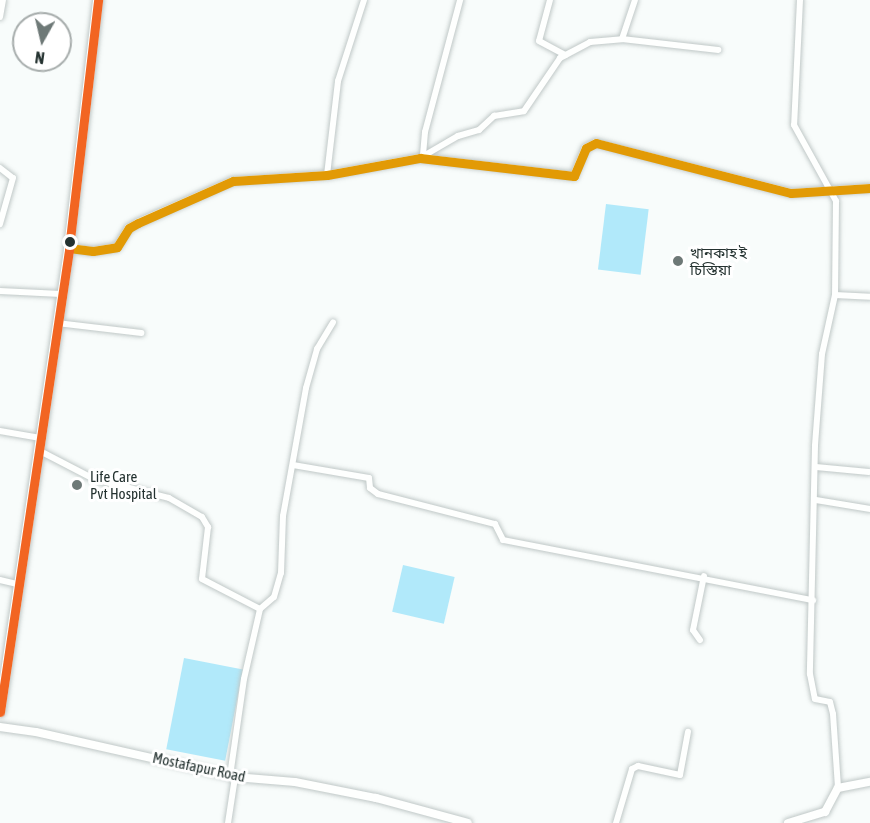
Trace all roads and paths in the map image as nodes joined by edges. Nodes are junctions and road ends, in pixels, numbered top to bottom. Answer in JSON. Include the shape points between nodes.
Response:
{"nodes":[{"id":1,"x":3,"y":0,"type":"edge"},
{"id":2,"x":98,"y":0,"type":"edge"},
{"id":3,"x":364,"y":0,"type":"edge"},
{"id":4,"x":460,"y":0,"type":"edge"},
{"id":5,"x":550,"y":0,"type":"edge"},
{"id":6,"x":635,"y":0,"type":"edge"},
{"id":7,"x":800,"y":0,"type":"edge"},
{"id":8,"x":0,"y":17,"type":"edge"},
{"id":9,"x":622,"y":39,"type":"junction"},
{"id":10,"x":718,"y":50,"type":"dead end"},
{"id":11,"x":565,"y":55,"type":"junction"},
{"id":12,"x":422,"y":156,"type":"junction"},
{"id":13,"x":0,"y":168,"type":"edge"},
{"id":14,"x":327,"y":175,"type":"junction"},
{"id":15,"x":870,"y":188,"type":"edge"},
{"id":16,"x":832,"y":190,"type":"junction"},
{"id":17,"x":0,"y":224,"type":"edge"},
{"id":18,"x":69,"y":248,"type":"junction"},
{"id":19,"x":0,"y":291,"type":"edge"},
{"id":20,"x":61,"y":294,"type":"junction"},
{"id":21,"x":835,"y":295,"type":"junction"},
{"id":22,"x":870,"y":297,"type":"edge"},
{"id":23,"x":333,"y":322,"type":"dead end"},
{"id":24,"x":57,"y":323,"type":"junction"},
{"id":25,"x":141,"y":333,"type":"dead end"},
{"id":26,"x":0,"y":431,"type":"edge"},
{"id":27,"x":40,"y":438,"type":"junction"},
{"id":28,"x":38,"y":450,"type":"junction"},
{"id":29,"x":293,"y":465,"type":"junction"},
{"id":30,"x":816,"y":468,"type":"junction"},
{"id":31,"x":868,"y":472,"type":"dead end"},
{"id":32,"x":816,"y":500,"type":"junction"},
{"id":33,"x":870,"y":509,"type":"edge"},
{"id":34,"x":704,"y":576,"type":"junction"},
{"id":35,"x":0,"y":580,"type":"edge"},
{"id":36,"x":18,"y":584,"type":"junction"},
{"id":37,"x":813,"y":600,"type":"junction"},
{"id":38,"x":260,"y":609,"type":"junction"},
{"id":39,"x":700,"y":640,"type":"dead end"},
{"id":40,"x":0,"y":711,"type":"edge"},
{"id":41,"x":0,"y":727,"type":"edge"},
{"id":42,"x":688,"y":732,"type":"dead end"},
{"id":43,"x":233,"y":776,"type":"junction"},
{"id":44,"x":870,"y":782,"type":"edge"},
{"id":45,"x":838,"y":788,"type":"junction"},
{"id":46,"x":228,"y":823,"type":"edge"},
{"id":47,"x":468,"y":823,"type":"edge"},
{"id":48,"x":616,"y":823,"type":"edge"},
{"id":49,"x":788,"y":823,"type":"edge"}],
"edges":[{"from":1,"to":8,"type":"street"},
{"from":2,"to":18,"type":"highway"},
{"from":3,"to":14,"type":"street","via":[[338,81]]},
{"from":4,"to":12,"type":"street"},
{"from":5,"to":11,"type":"street","via":[[539,41]]},
{"from":6,"to":9,"type":"street"},
{"from":7,"to":16,"type":"street","via":[[794,125]]},
{"from":9,"to":10,"type":"street"},
{"from":9,"to":11,"type":"street","via":[[590,42]]},
{"from":11,"to":12,"type":"street","via":[[547,73],[524,111],[494,116],[479,130]]},
{"from":12,"to":14,"type":"street"},
{"from":12,"to":16,"type":"street","via":[[574,177],[586,148],[596,144],[791,193]]},
{"from":13,"to":17,"type":"street","via":[[13,178]]},
{"from":14,"to":18,"type":"street","via":[[232,181],[129,228],[117,247],[93,251]]},
{"from":15,"to":16,"type":"street"},
{"from":16,"to":21,"type":"street","via":[[836,201]]},
{"from":18,"to":20,"type":"highway"},
{"from":19,"to":20,"type":"street"},
{"from":20,"to":24,"type":"highway"},
{"from":21,"to":22,"type":"street"},
{"from":21,"to":30,"type":"street","via":[[820,362]]},
{"from":23,"to":29,"type":"street","via":[[317,349],[306,388]]},
{"from":24,"to":25,"type":"street"},
{"from":24,"to":27,"type":"highway"},
{"from":26,"to":27,"type":"street"},
{"from":27,"to":28,"type":"highway"},
{"from":28,"to":36,"type":"highway"},
{"from":28,"to":38,"type":"street","via":[[94,479],[169,498],[202,517],[208,527],[202,579]]},
{"from":29,"to":34,"type":"street","via":[[369,478],[370,488],[378,494],[495,524],[502,540]]},
{"from":29,"to":38,"type":"street","via":[[282,516],[281,573],[274,597]]},
{"from":30,"to":31,"type":"street"},
{"from":30,"to":32,"type":"street"},
{"from":32,"to":33,"type":"street"},
{"from":32,"to":37,"type":"street"},
{"from":34,"to":37,"type":"street"},
{"from":34,"to":39,"type":"street","via":[[693,630]]},
{"from":35,"to":36,"type":"street"},
{"from":36,"to":40,"type":"highway"},
{"from":37,"to":45,"type":"street","via":[[810,674],[815,699],[830,702],[833,714]]},
{"from":38,"to":43,"type":"street","via":[[244,679]]},
{"from":41,"to":43,"type":"street","name":"Mostafapur Road"},
{"from":42,"to":48,"type":"street","via":[[680,775],[632,769]]},
{"from":43,"to":46,"type":"street"},
{"from":43,"to":47,"type":"street","name":"Mostafapur Road","via":[[295,782]]},
{"from":44,"to":45,"type":"street"},
{"from":45,"to":49,"type":"street","via":[[825,812]]}]}
